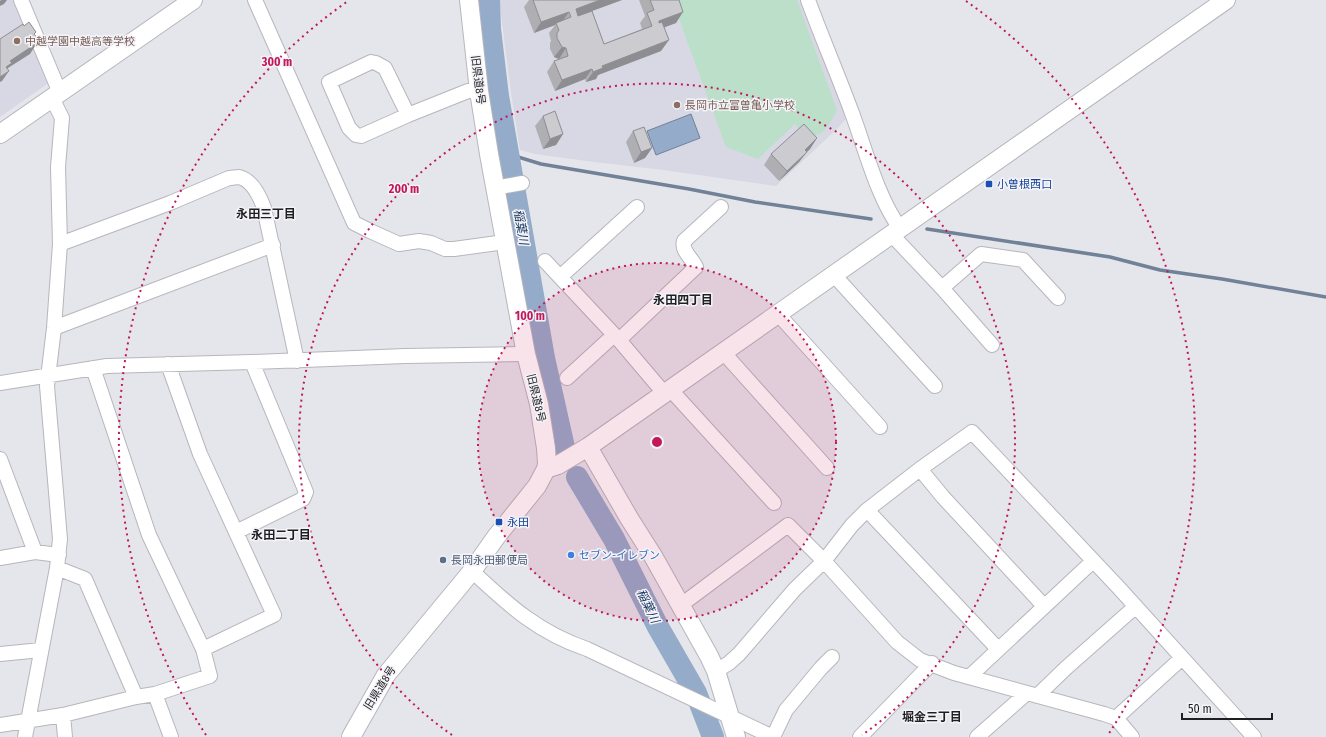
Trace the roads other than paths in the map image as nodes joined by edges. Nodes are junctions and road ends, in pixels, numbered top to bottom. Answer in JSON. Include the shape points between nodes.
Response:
{"nodes":[{"id":1,"x":21,"y":0,"type":"edge"},
{"id":2,"x":194,"y":0,"type":"edge"},
{"id":3,"x":255,"y":0,"type":"edge"},
{"id":4,"x":469,"y":0,"type":"edge"},
{"id":5,"x":808,"y":0,"type":"edge"},
{"id":6,"x":1226,"y":0,"type":"edge"},
{"id":7,"x":479,"y":91,"type":"junction"},
{"id":8,"x":56,"y":96,"type":"junction"},
{"id":9,"x":408,"y":115,"type":"junction"},
{"id":10,"x":0,"y":134,"type":"edge"},
{"id":11,"x":522,"y":182,"type":"dead end"},
{"id":12,"x":498,"y":187,"type":"junction"},
{"id":13,"x":637,"y":207,"type":"dead end"},
{"id":14,"x":721,"y":207,"type":"dead end"},
{"id":15,"x":896,"y":231,"type":"junction"},
{"id":16,"x":505,"y":242,"type":"junction"},
{"id":17,"x":60,"y":244,"type":"junction"},
{"id":18,"x":273,"y":245,"type":"junction"},
{"id":19,"x":545,"y":261,"type":"dead end"},
{"id":20,"x":833,"y":274,"type":"junction"},
{"id":21,"x":560,"y":277,"type":"junction"},
{"id":22,"x":942,"y":288,"type":"junction"},
{"id":23,"x":1058,"y":298,"type":"dead end"},
{"id":24,"x":778,"y":314,"type":"junction"},
{"id":25,"x":54,"y":328,"type":"junction"},
{"id":26,"x":616,"y":337,"type":"junction"},
{"id":27,"x":992,"y":345,"type":"dead end"},
{"id":28,"x":723,"y":352,"type":"junction"},
{"id":29,"x":526,"y":354,"type":"junction"},
{"id":30,"x":297,"y":361,"type":"junction"},
{"id":31,"x":252,"y":362,"type":"junction"},
{"id":32,"x":168,"y":364,"type":"junction"},
{"id":33,"x":93,"y":368,"type":"junction"},
{"id":34,"x":48,"y":375,"type":"junction"},
{"id":35,"x":567,"y":378,"type":"dead end"},
{"id":36,"x":0,"y":383,"type":"edge"},
{"id":37,"x":935,"y":386,"type":"dead end"},
{"id":38,"x":667,"y":391,"type":"junction"},
{"id":39,"x":880,"y":427,"type":"dead end"},
{"id":40,"x":588,"y":447,"type":"junction"},
{"id":41,"x":0,"y":459,"type":"edge"},
{"id":42,"x":827,"y":468,"type":"dead end"},
{"id":43,"x":920,"y":469,"type":"junction"},
{"id":44,"x":546,"y":470,"type":"junction"},
{"id":45,"x":774,"y":503,"type":"dead end"},
{"id":46,"x":867,"y":510,"type":"junction"},
{"id":47,"x":236,"y":532,"type":"junction"},
{"id":48,"x":35,"y":552,"type":"junction"},
{"id":49,"x":0,"y":558,"type":"edge"},
{"id":50,"x":824,"y":561,"type":"junction"},
{"id":51,"x":1093,"y":561,"type":"junction"},
{"id":52,"x":58,"y":562,"type":"junction"},
{"id":53,"x":472,"y":571,"type":"junction"},
{"id":54,"x":681,"y":605,"type":"junction"},
{"id":55,"x":1044,"y":606,"type":"junction"},
{"id":56,"x":1135,"y":607,"type":"junction"},
{"id":57,"x":203,"y":649,"type":"junction"},
{"id":58,"x":998,"y":649,"type":"junction"},
{"id":59,"x":41,"y":650,"type":"junction"},
{"id":60,"x":0,"y":654,"type":"edge"},
{"id":61,"x":832,"y":658,"type":"dead end"},
{"id":62,"x":1182,"y":658,"type":"junction"},
{"id":63,"x":932,"y":663,"type":"junction"},
{"id":64,"x":716,"y":671,"type":"junction"},
{"id":65,"x":969,"y":677,"type":"junction"},
{"id":66,"x":154,"y":694,"type":"junction"},
{"id":67,"x":1032,"y":695,"type":"junction"},
{"id":68,"x":136,"y":697,"type":"junction"},
{"id":69,"x":722,"y":712,"type":"junction"},
{"id":70,"x":63,"y":715,"type":"junction"},
{"id":71,"x":1116,"y":718,"type":"junction"},
{"id":72,"x":28,"y":721,"type":"junction"},
{"id":73,"x":0,"y":726,"type":"edge"},
{"id":74,"x":25,"y":737,"type":"edge"},
{"id":75,"x":65,"y":737,"type":"edge"},
{"id":76,"x":171,"y":737,"type":"edge"},
{"id":77,"x":351,"y":737,"type":"edge"},
{"id":78,"x":736,"y":737,"type":"edge"},
{"id":79,"x":773,"y":737,"type":"edge"},
{"id":80,"x":860,"y":737,"type":"edge"},
{"id":81,"x":977,"y":737,"type":"edge"},
{"id":82,"x":1132,"y":737,"type":"edge"},
{"id":83,"x":1254,"y":737,"type":"edge"}],
"edges":[{"from":1,"to":8,"type":"street"},
{"from":2,"to":8,"type":"street"},
{"from":3,"to":16,"type":"street","via":[[354,223],[399,244],[419,241],[445,249],[454,249]]},
{"from":4,"to":7,"type":"street","name":"旧県道8号"},
{"from":5,"to":15,"type":"street"},
{"from":6,"to":15,"type":"street"},
{"from":7,"to":9,"type":"street","via":[[468,91]]},
{"from":7,"to":12,"type":"street","name":"旧県道8号"},
{"from":8,"to":10,"type":"street"},
{"from":8,"to":17,"type":"street","via":[[62,118],[58,167]]},
{"from":9,"to":9,"type":"street","via":[[385,68],[376,62],[329,82],[349,128],[356,135],[367,134]]},
{"from":11,"to":12,"type":"street"},
{"from":12,"to":16,"type":"street","name":"旧県道8号"},
{"from":13,"to":21,"type":"street"},
{"from":14,"to":26,"type":"street","via":[[684,241],[685,250],[695,264],[694,270]]},
{"from":15,"to":20,"type":"street"},
{"from":15,"to":22,"type":"street"},
{"from":16,"to":29,"type":"street","name":"旧県道8号"},
{"from":17,"to":18,"type":"street","via":[[229,178],[239,177],[247,181],[259,196]]},
{"from":17,"to":25,"type":"street"},
{"from":18,"to":25,"type":"street"},
{"from":18,"to":30,"type":"street"},
{"from":19,"to":21,"type":"street"},
{"from":20,"to":24,"type":"street"},
{"from":20,"to":37,"type":"street"},
{"from":21,"to":26,"type":"street"},
{"from":22,"to":23,"type":"street","via":[[981,254],[1023,260]]},
{"from":22,"to":27,"type":"street"},
{"from":24,"to":28,"type":"street"},
{"from":24,"to":39,"type":"street"},
{"from":25,"to":34,"type":"street"},
{"from":26,"to":35,"type":"street"},
{"from":26,"to":38,"type":"street"},
{"from":28,"to":38,"type":"street"},
{"from":28,"to":42,"type":"street"},
{"from":29,"to":30,"type":"street"},
{"from":29,"to":44,"type":"street","name":"旧県道8号","via":[[539,404],[546,448]]},
{"from":30,"to":31,"type":"street"},
{"from":31,"to":32,"type":"street"},
{"from":31,"to":47,"type":"street","via":[[306,492],[303,499]]},
{"from":32,"to":33,"type":"street"},
{"from":32,"to":47,"type":"street","via":[[200,454]]},
{"from":33,"to":34,"type":"street"},
{"from":33,"to":57,"type":"street","via":[[150,535]]},
{"from":34,"to":36,"type":"street"},
{"from":34,"to":52,"type":"street","via":[[60,539]]},
{"from":38,"to":40,"type":"street"},
{"from":38,"to":45,"type":"street"},
{"from":40,"to":44,"type":"street"},
{"from":40,"to":54,"type":"street"},
{"from":41,"to":48,"type":"street"},
{"from":43,"to":46,"type":"street"},
{"from":43,"to":51,"type":"street","via":[[972,432]]},
{"from":43,"to":55,"type":"street"},
{"from":44,"to":53,"type":"street","name":"旧県道8号","via":[[537,486]]},
{"from":46,"to":50,"type":"street"},
{"from":46,"to":58,"type":"street"},
{"from":47,"to":57,"type":"street","via":[[274,615]]},
{"from":48,"to":49,"type":"street"},
{"from":48,"to":52,"type":"street"},
{"from":50,"to":54,"type":"street","via":[[788,525]]},
{"from":50,"to":63,"type":"street","via":[[896,642],[920,660]]},
{"from":50,"to":64,"type":"street","via":[[795,589],[739,654]]},
{"from":51,"to":55,"type":"street"},
{"from":51,"to":56,"type":"street"},
{"from":52,"to":59,"type":"street"},
{"from":52,"to":68,"type":"street","via":[[85,579]]},
{"from":53,"to":69,"type":"street","via":[[539,627]]},
{"from":53,"to":77,"type":"street","name":"旧県道8号","via":[[386,675]]},
{"from":54,"to":64,"type":"street"},
{"from":55,"to":58,"type":"street"},
{"from":56,"to":62,"type":"street"},
{"from":56,"to":67,"type":"street"},
{"from":57,"to":66,"type":"street","via":[[210,676]]},
{"from":58,"to":65,"type":"street"},
{"from":59,"to":60,"type":"street"},
{"from":59,"to":72,"type":"street"},
{"from":61,"to":79,"type":"street","via":[[786,710]]},
{"from":62,"to":71,"type":"street"},
{"from":62,"to":83,"type":"street"},
{"from":63,"to":65,"type":"street"},
{"from":63,"to":80,"type":"street"},
{"from":64,"to":69,"type":"street"},
{"from":65,"to":67,"type":"street"},
{"from":66,"to":68,"type":"street"},
{"from":66,"to":76,"type":"street"},
{"from":67,"to":71,"type":"street"},
{"from":67,"to":81,"type":"street"},
{"from":68,"to":70,"type":"street"},
{"from":69,"to":78,"type":"street"},
{"from":69,"to":79,"type":"street"},
{"from":70,"to":72,"type":"street"},
{"from":70,"to":75,"type":"street"},
{"from":71,"to":82,"type":"street"},
{"from":72,"to":73,"type":"street"},
{"from":72,"to":74,"type":"street"}]}
